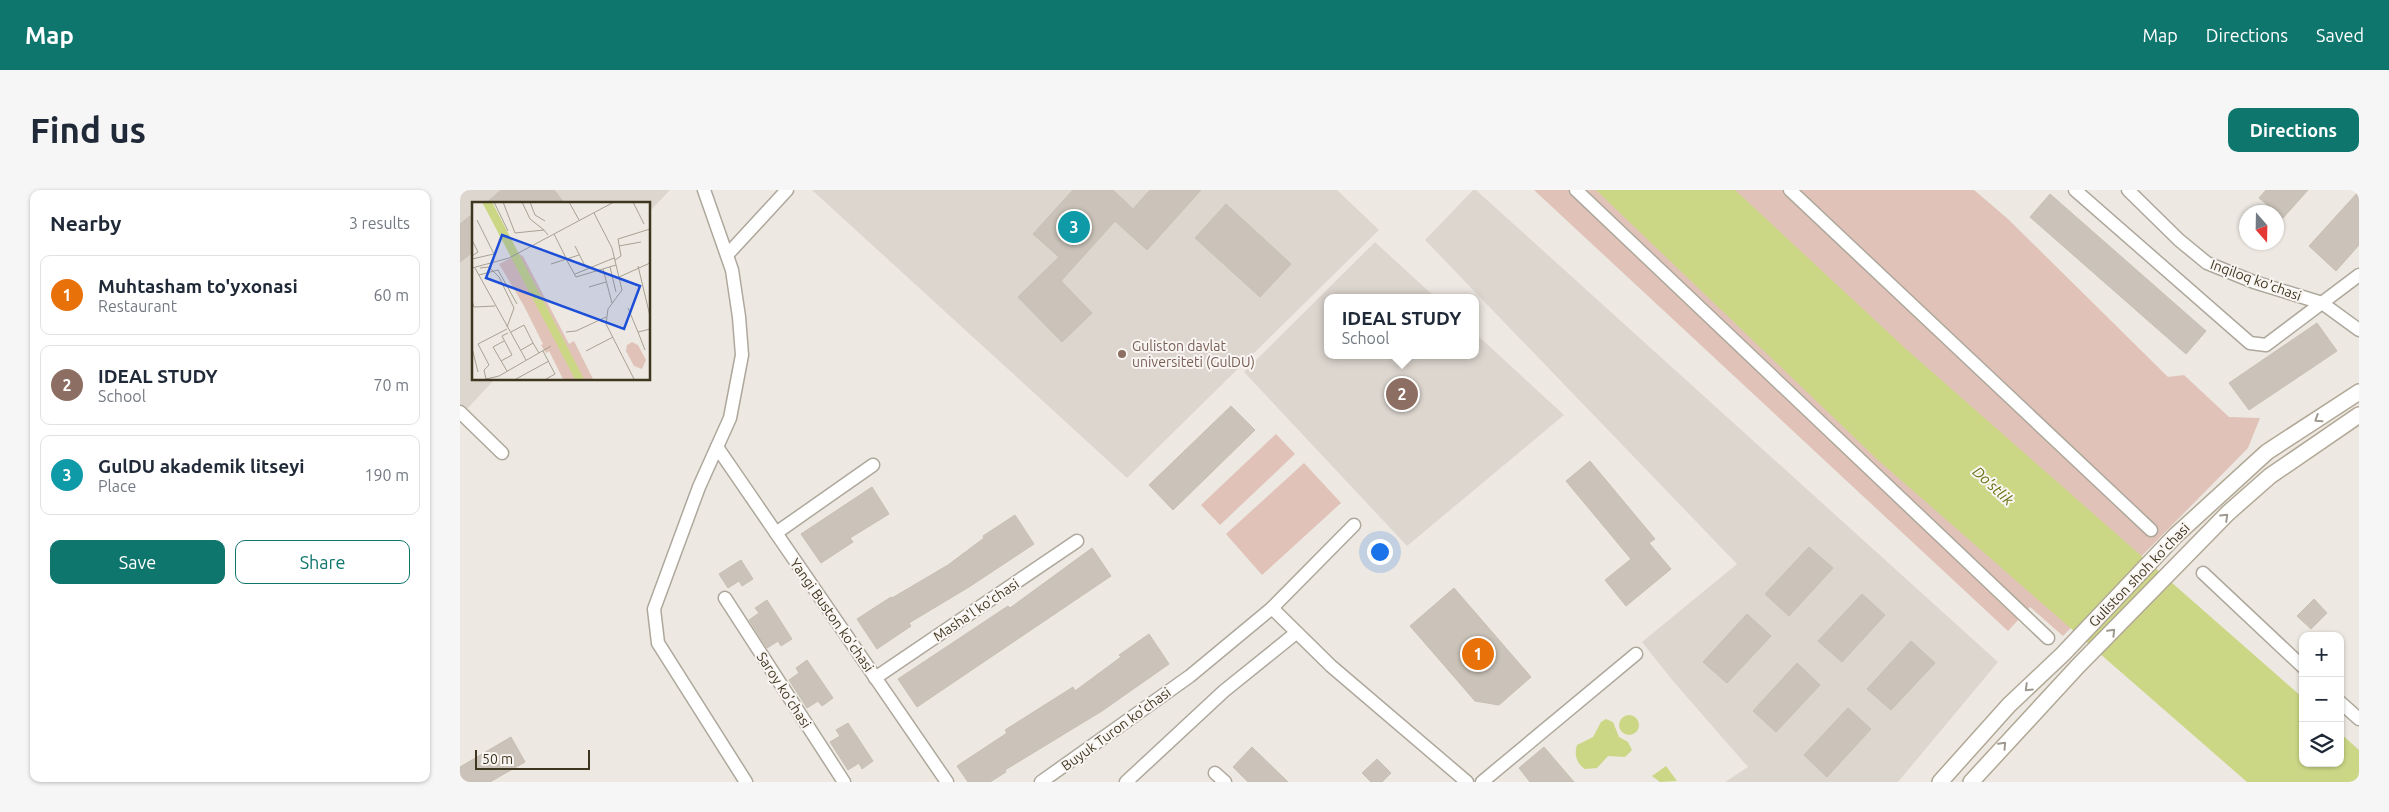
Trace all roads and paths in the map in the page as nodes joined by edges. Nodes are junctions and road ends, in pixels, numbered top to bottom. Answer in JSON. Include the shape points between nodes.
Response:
{"nodes":[{"id":1,"x":704,"y":190,"type":"edge"},
{"id":2,"x":787,"y":190,"type":"edge"},
{"id":3,"x":1576,"y":190,"type":"edge"},
{"id":4,"x":1790,"y":190,"type":"edge"},
{"id":5,"x":2075,"y":190,"type":"edge"},
{"id":6,"x":2128,"y":190,"type":"edge"},
{"id":7,"x":727,"y":255,"type":"junction"},
{"id":8,"x":2359,"y":275,"type":"edge"},
{"id":9,"x":2322,"y":303,"type":"junction"},
{"id":10,"x":2359,"y":330,"type":"edge"},
{"id":11,"x":2359,"y":392,"type":"edge"},
{"id":12,"x":460,"y":412,"type":"edge"},
{"id":13,"x":2359,"y":415,"type":"edge"},
{"id":14,"x":717,"y":447,"type":"junction"},
{"id":15,"x":502,"y":453,"type":"dead end"},
{"id":16,"x":873,"y":465,"type":"dead end"},
{"id":17,"x":1354,"y":525,"type":"dead end"},
{"id":18,"x":2150,"y":530,"type":"dead end"},
{"id":19,"x":776,"y":533,"type":"junction"},
{"id":20,"x":1076,"y":541,"type":"dead end"},
{"id":21,"x":2202,"y":573,"type":"dead end"},
{"id":22,"x":725,"y":598,"type":"dead end"},
{"id":23,"x":1272,"y":608,"type":"junction"},
{"id":24,"x":1296,"y":633,"type":"junction"},
{"id":25,"x":2048,"y":638,"type":"dead end"},
{"id":26,"x":1636,"y":654,"type":"dead end"},
{"id":27,"x":2299,"y":663,"type":"edge"},
{"id":28,"x":875,"y":678,"type":"junction"},
{"id":29,"x":2344,"y":706,"type":"edge"},
{"id":30,"x":2359,"y":720,"type":"edge"},
{"id":31,"x":1215,"y":773,"type":"dead end"},
{"id":32,"x":746,"y":782,"type":"edge"},
{"id":33,"x":844,"y":782,"type":"edge"},
{"id":34,"x":947,"y":782,"type":"edge"},
{"id":35,"x":1042,"y":782,"type":"edge"},
{"id":36,"x":1126,"y":782,"type":"edge"},
{"id":37,"x":1225,"y":782,"type":"edge"},
{"id":38,"x":1466,"y":782,"type":"edge"},
{"id":39,"x":1482,"y":782,"type":"edge"},
{"id":40,"x":1940,"y":782,"type":"edge"},
{"id":41,"x":1971,"y":782,"type":"edge"}],
"edges":[{"from":1,"to":7,"type":"street"},
{"from":2,"to":7,"type":"street"},
{"from":3,"to":25,"type":"street"},
{"from":4,"to":18,"type":"street"},
{"from":5,"to":9,"type":"street","via":[[2250,343],[2266,345]]},
{"from":6,"to":9,"type":"street","name":"Inqiloq ko'chasi","via":[[2207,263],[2254,282]]},
{"from":7,"to":14,"type":"street","via":[[740,317],[742,355],[730,418]]},
{"from":8,"to":9,"type":"street"},
{"from":9,"to":10,"type":"street","name":"Inqiloq ko'chasi"},
{"from":11,"to":40,"type":"main road","name":"Guliston shoh ko'chasi","one_way":true,"via":[[2267,452],[2175,536],[2009,706]]},
{"from":12,"to":15,"type":"street"},
{"from":41,"to":13,"type":"main road","name":"Guliston shoh ko'chasi","one_way":true,"via":[[2190,551],[2270,476]]},
{"from":14,"to":19,"type":"street","name":"Yangi Buston ko'chasi"},
{"from":14,"to":32,"type":"street","via":[[654,608],[658,643]]},
{"from":16,"to":19,"type":"street"},
{"from":17,"to":23,"type":"street","name":"Buyuk Turon ko'chasi"},
{"from":19,"to":28,"type":"street","name":"Yangi Buston ko'chasi"},
{"from":20,"to":28,"type":"street","name":"Masha'l ko'chasi"},
{"from":21,"to":27,"type":"street"},
{"from":22,"to":33,"type":"street","name":"Saroy ko'chasi"},
{"from":23,"to":24,"type":"street"},
{"from":23,"to":35,"type":"street","name":"Buyuk Turon ko'chasi","via":[[1190,676]]},
{"from":24,"to":36,"type":"street","via":[[1224,691]]},
{"from":24,"to":38,"type":"street"},
{"from":26,"to":39,"type":"street"},
{"from":28,"to":34,"type":"street","name":"Yangi Buston ko'chasi"},
{"from":29,"to":30,"type":"street"},
{"from":31,"to":37,"type":"street"}]}
